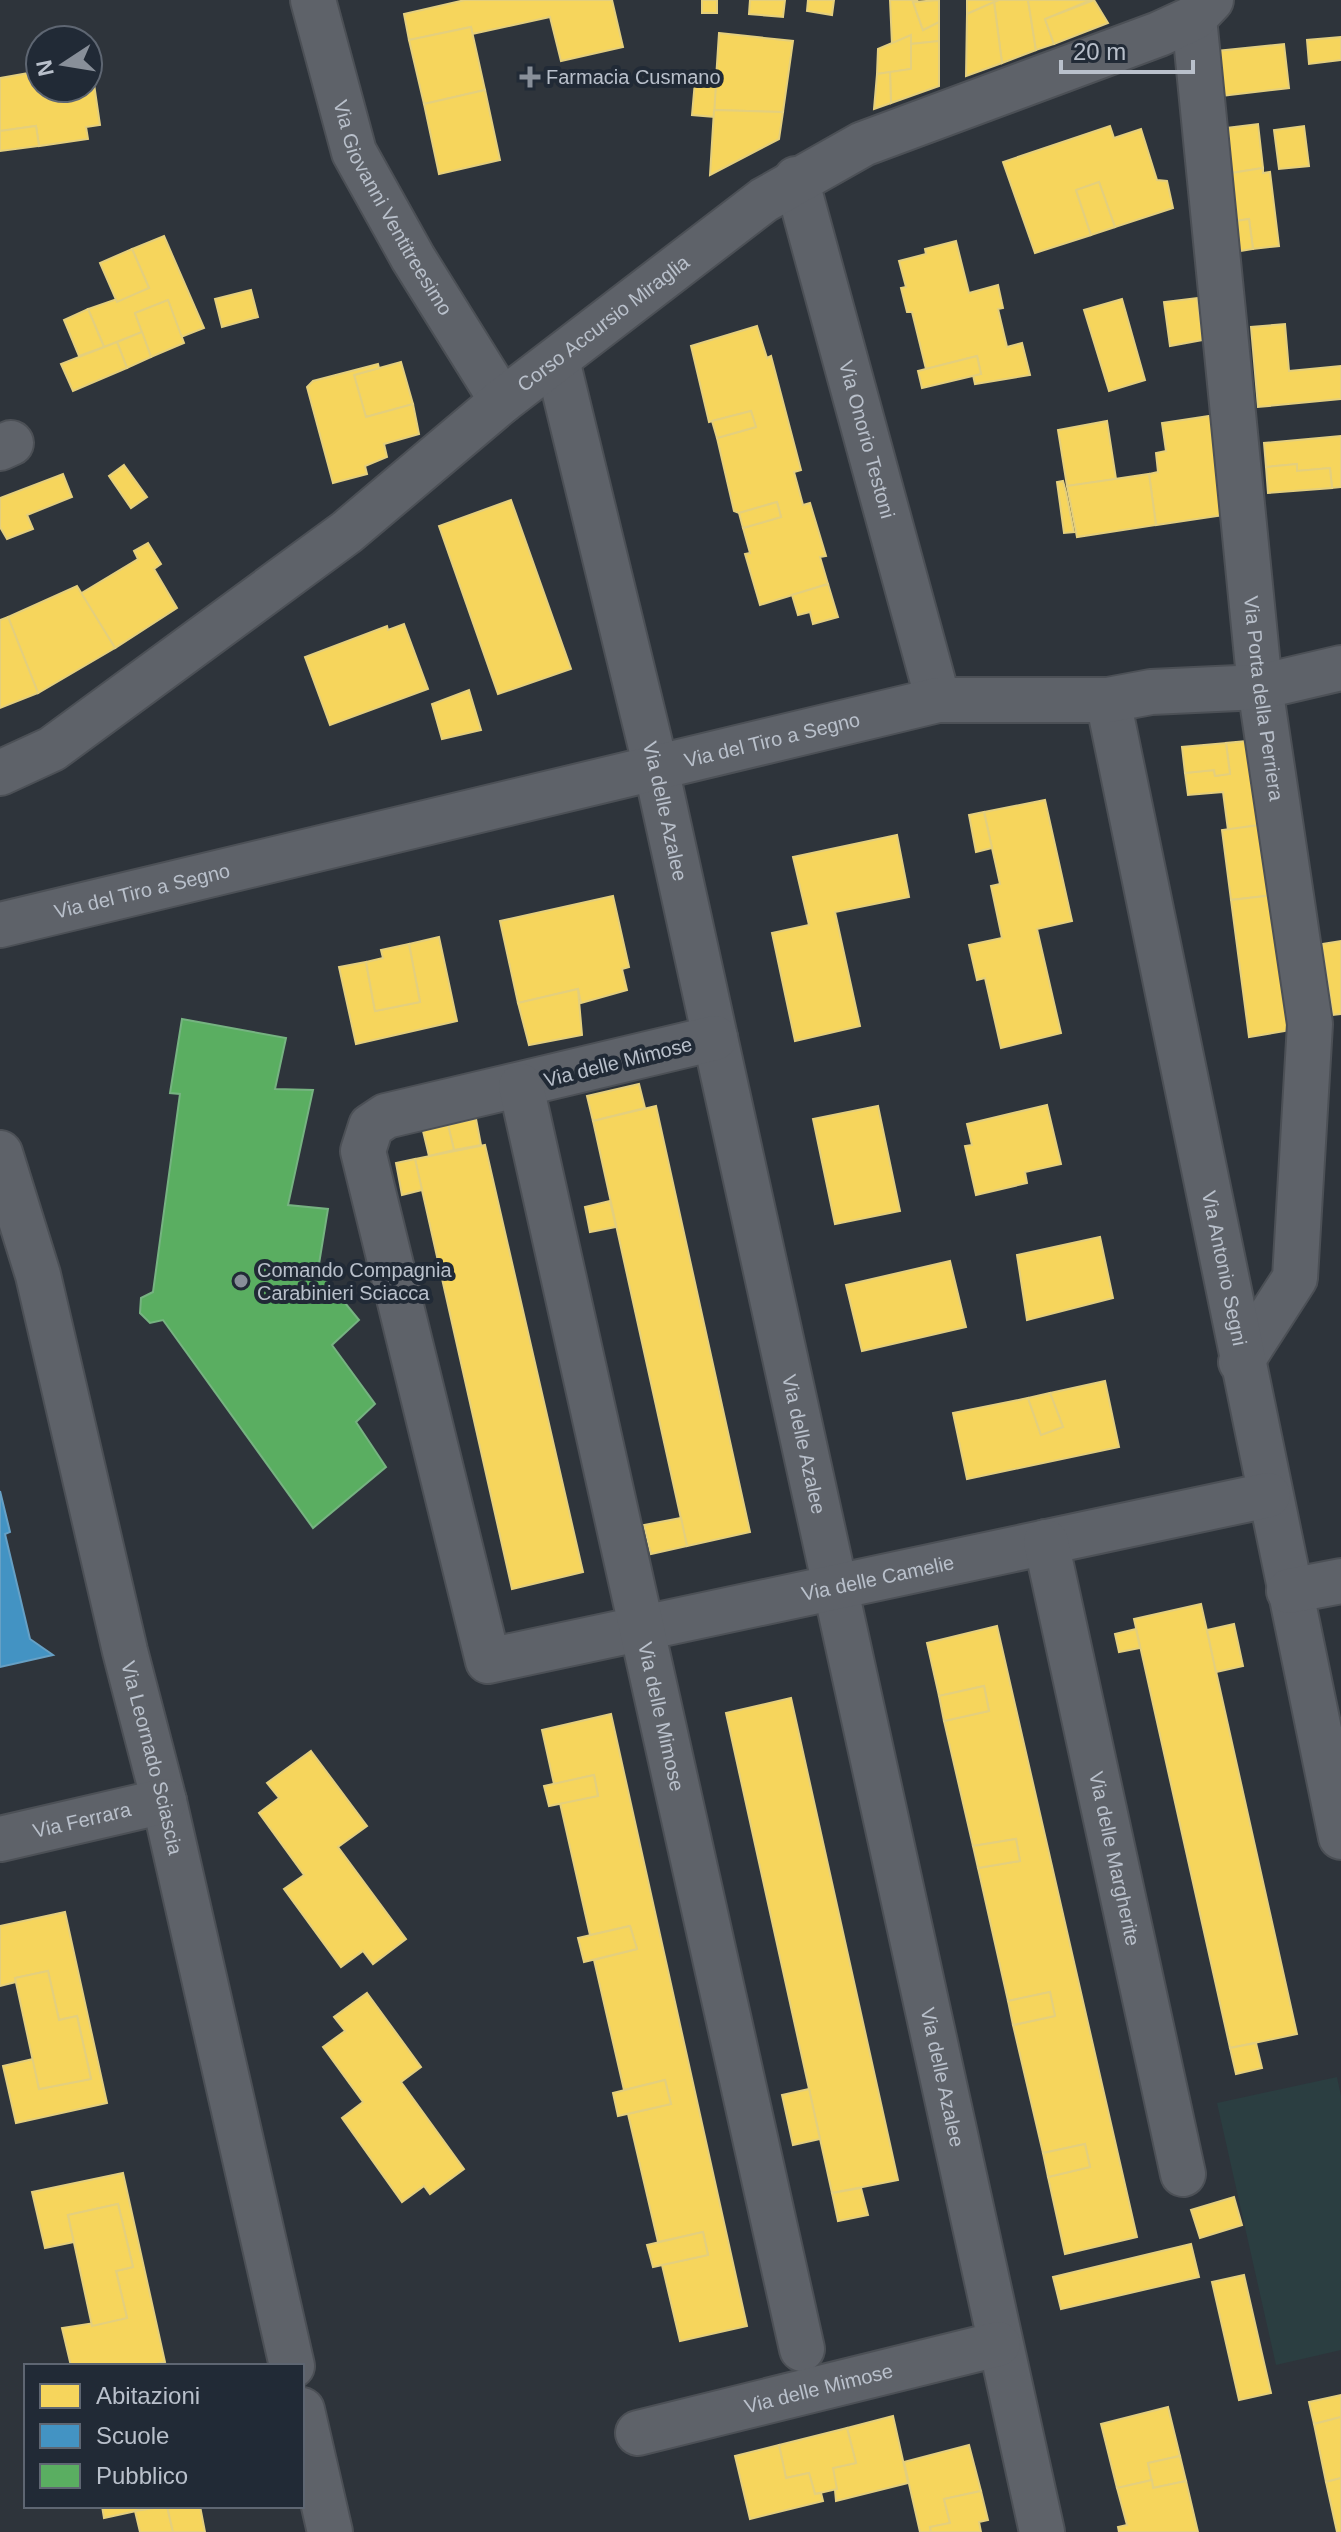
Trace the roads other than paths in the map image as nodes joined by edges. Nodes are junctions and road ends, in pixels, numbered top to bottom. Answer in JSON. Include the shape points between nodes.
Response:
{"nodes":[{"id":1,"x":313,"y":0,"type":"edge"},
{"id":2,"x":1202,"y":9,"type":"edge"},
{"id":3,"x":780,"y":189,"type":"junction"},
{"id":4,"x":557,"y":360,"type":"junction"},
{"id":5,"x":502,"y":401,"type":"junction"},
{"id":6,"x":1341,"y":668,"type":"edge"},
{"id":7,"x":1260,"y":687,"type":"junction"},
{"id":8,"x":938,"y":700,"type":"junction"},
{"id":9,"x":1108,"y":700,"type":"junction"},
{"id":10,"x":656,"y":768,"type":"junction"},
{"id":11,"x":0,"y":773,"type":"edge"},
{"id":12,"x":8,"y":920,"type":"edge"},
{"id":13,"x":715,"y":1038,"type":"junction"},
{"id":14,"x":521,"y":1086,"type":"junction"},
{"id":15,"x":0,"y":1153,"type":"edge"},
{"id":16,"x":1241,"y":1362,"type":"junction"},
{"id":17,"x":1268,"y":1495,"type":"junction"},
{"id":18,"x":1046,"y":1542,"type":"junction"},
{"id":19,"x":1341,"y":1581,"type":"edge"},
{"id":20,"x":835,"y":1587,"type":"junction"},
{"id":21,"x":1289,"y":1591,"type":"junction"},
{"id":22,"x":642,"y":1628,"type":"junction"},
{"id":23,"x":488,"y":1661,"type":"joint"},
{"id":24,"x":164,"y":1801,"type":"junction"},
{"id":25,"x":1341,"y":1837,"type":"edge"},
{"id":26,"x":0,"y":1839,"type":"edge"},
{"id":27,"x":1183,"y":2174,"type":"dead end"},
{"id":28,"x":998,"y":2344,"type":"junction"},
{"id":29,"x":802,"y":2349,"type":"dead end"},
{"id":30,"x":292,"y":2364,"type":"edge"},
{"id":31,"x":304,"y":2419,"type":"edge"},
{"id":32,"x":638,"y":2433,"type":"dead end"},
{"id":33,"x":330,"y":2532,"type":"edge"},
{"id":34,"x":1042,"y":2532,"type":"edge"}],
"edges":[{"from":1,"to":5,"type":"street","name":"Via Giovanni Ventitreesimo","via":[[354,152]]},
{"from":2,"to":3,"type":"street","name":"Corso Accursio Miraglia","via":[[1159,34],[863,144]]},
{"from":2,"to":7,"type":"street","name":"Via Porta della Perriera"},
{"from":3,"to":4,"type":"street","name":"Corso Accursio Miraglia"},
{"from":3,"to":8,"type":"street","name":"Via Onorio Testoni"},
{"from":4,"to":5,"type":"street","name":"Corso Accursio Miraglia"},
{"from":4,"to":10,"type":"street","name":"Via delle Azalee"},
{"from":5,"to":11,"type":"street","name":"Corso Accursio Miraglia","via":[[347,532],[52,749]]},
{"from":6,"to":7,"type":"street","name":"Via del Tiro a Segno"},
{"from":7,"to":9,"type":"street","name":"Via del Tiro a Segno","via":[[1151,692]]},
{"from":7,"to":16,"type":"street","name":"Via Porta della Perriera","via":[[1310,1024],[1295,1278]]},
{"from":8,"to":9,"type":"street","name":"Via del Tiro a Segno"},
{"from":8,"to":10,"type":"street","name":"Via del Tiro a Segno"},
{"from":9,"to":16,"type":"street","name":"Via Antonio Segni"},
{"from":10,"to":12,"type":"street","name":"Via del Tiro a Segno"},
{"from":10,"to":13,"type":"street","name":"Via delle Azalee"},
{"from":13,"to":14,"type":"street","name":"Via delle Mimose"},
{"from":13,"to":20,"type":"street","name":"Via delle Azalee"},
{"from":14,"to":22,"type":"street","name":"Via delle Mimose"},
{"from":14,"to":23,"type":"street","name":"Via delle Mimose","via":[[386,1116],[371,1126],[363,1151]]},
{"from":15,"to":24,"type":"street","name":"Via Leornado Sciascia","via":[[38,1275]]},
{"from":16,"to":17,"type":"street","name":"Via Antonio Segni"},
{"from":17,"to":18,"type":"street","name":"Via delle Camelie"},
{"from":17,"to":21,"type":"street","name":"Via Antonio Segni"},
{"from":18,"to":20,"type":"street","name":"Via delle Camelie"},
{"from":18,"to":27,"type":"street","name":"Via delle Margherite"},
{"from":19,"to":21,"type":"street"},
{"from":20,"to":22,"type":"street","name":"Via delle Camelie"},
{"from":20,"to":28,"type":"street","name":"Via delle Azalee"},
{"from":21,"to":25,"type":"street","name":"Via Antonio Segni"},
{"from":22,"to":23,"type":"street","name":"Via delle Camelie"},
{"from":22,"to":29,"type":"street","name":"Via delle Mimose"},
{"from":24,"to":26,"type":"street","name":"Via Ferrara"},
{"from":24,"to":30,"type":"street","name":"Via Leornado Sciascia"},
{"from":28,"to":32,"type":"street","name":"Via delle Mimose"},
{"from":28,"to":34,"type":"street","name":"Via delle Azalee"},
{"from":31,"to":33,"type":"street"}]}
